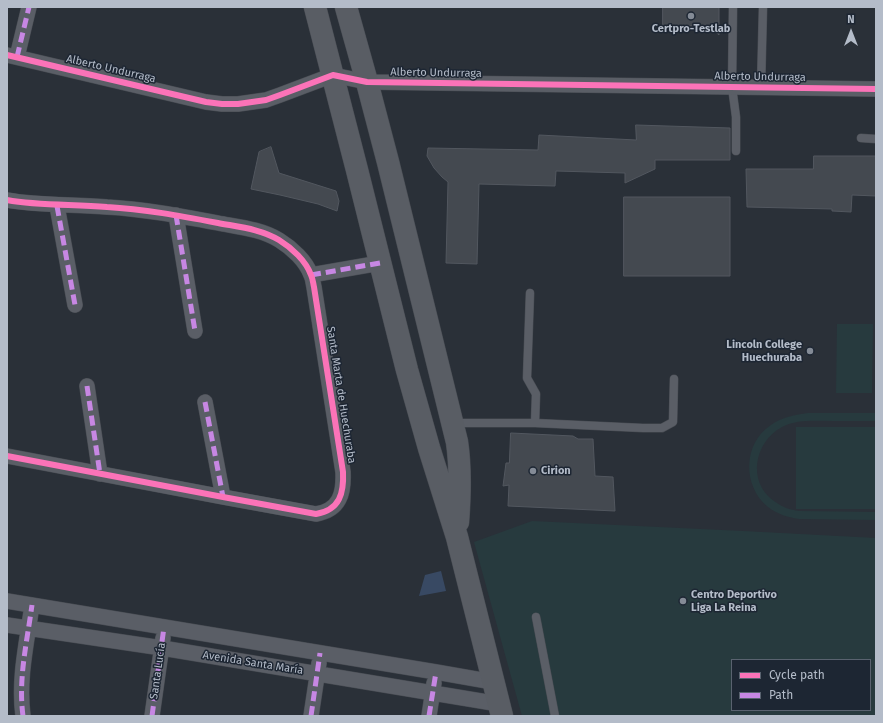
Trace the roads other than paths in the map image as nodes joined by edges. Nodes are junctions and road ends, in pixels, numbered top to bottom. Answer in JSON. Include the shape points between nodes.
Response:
{"nodes":[{"id":1,"x":28,"y":7,"type":"edge"},
{"id":2,"x":315,"y":7,"type":"edge"},
{"id":3,"x":346,"y":7,"type":"edge"},
{"id":4,"x":733,"y":7,"type":"edge"},
{"id":5,"x":763,"y":7,"type":"edge"},
{"id":6,"x":12,"y":56,"type":"edge"},
{"id":7,"x":333,"y":75,"type":"junction"},
{"id":8,"x":367,"y":82,"type":"junction"},
{"id":9,"x":732,"y":87,"type":"junction"},
{"id":10,"x":761,"y":87,"type":"junction"},
{"id":11,"x":876,"y":89,"type":"edge"},
{"id":12,"x":861,"y":138,"type":"dead end"},
{"id":13,"x":876,"y":139,"type":"edge"},
{"id":14,"x":736,"y":151,"type":"dead end"},
{"id":15,"x":395,"y":193,"type":"junction"},
{"id":16,"x":7,"y":200,"type":"edge"},
{"id":17,"x":365,"y":201,"type":"junction"},
{"id":18,"x":56,"y":206,"type":"junction"},
{"id":19,"x":176,"y":215,"type":"junction"},
{"id":20,"x":380,"y":263,"type":"junction"},
{"id":21,"x":311,"y":275,"type":"junction"},
{"id":22,"x":530,"y":293,"type":"dead end"},
{"id":23,"x":75,"y":306,"type":"dead end"},
{"id":24,"x":195,"y":331,"type":"dead end"},
{"id":25,"x":674,"y":378,"type":"dead end"},
{"id":26,"x":87,"y":386,"type":"dead end"},
{"id":27,"x":205,"y":402,"type":"dead end"},
{"id":28,"x":452,"y":423,"type":"junction"},
{"id":29,"x":535,"y":423,"type":"junction"},
{"id":30,"x":7,"y":456,"type":"edge"},
{"id":31,"x":100,"y":474,"type":"junction"},
{"id":32,"x":223,"y":497,"type":"junction"},
{"id":33,"x":458,"y":537,"type":"junction"},
{"id":34,"x":7,"y":601,"type":"edge"},
{"id":35,"x":32,"y":605,"type":"junction"},
{"id":36,"x":536,"y":617,"type":"dead end"},
{"id":37,"x":7,"y":625,"type":"edge"},
{"id":38,"x":164,"y":626,"type":"junction"},
{"id":39,"x":29,"y":628,"type":"junction"},
{"id":40,"x":162,"y":648,"type":"junction"},
{"id":41,"x":320,"y":653,"type":"junction"},
{"id":42,"x":436,"y":672,"type":"junction"},
{"id":43,"x":317,"y":674,"type":"junction"},
{"id":44,"x":493,"y":682,"type":"junction"},
{"id":45,"x":432,"y":693,"type":"junction"},
{"id":46,"x":500,"y":710,"type":"edge"},
{"id":47,"x":23,"y":716,"type":"edge"},
{"id":48,"x":152,"y":716,"type":"edge"},
{"id":49,"x":311,"y":716,"type":"edge"},
{"id":50,"x":429,"y":716,"type":"edge"},
{"id":51,"x":555,"y":716,"type":"edge"}],
"edges":[{"from":1,"to":6,"type":"street"},
{"from":2,"to":7,"type":"street"},
{"from":3,"to":8,"type":"street"},
{"from":4,"to":9,"type":"lane"},
{"from":5,"to":10,"type":"lane"},
{"from":6,"to":7,"type":"street","name":"Alberto Undurraga","via":[[222,104],[266,100]]},
{"from":7,"to":8,"type":"street","name":"Alberto Undurraga"},
{"from":7,"to":17,"type":"street"},
{"from":8,"to":9,"type":"street","name":"Alberto Undurraga"},
{"from":8,"to":15,"type":"street"},
{"from":9,"to":10,"type":"street","name":"Alberto Undurraga"},
{"from":9,"to":14,"type":"lane","via":[[736,117]]},
{"from":10,"to":11,"type":"street","name":"Alberto Undurraga"},
{"from":12,"to":13,"type":"lane"},
{"from":15,"to":17,"type":"street"},
{"from":15,"to":28,"type":"street"},
{"from":16,"to":18,"type":"street","name":"Santa Marta de Huechuraba"},
{"from":17,"to":20,"type":"street"},
{"from":18,"to":19,"type":"street","name":"Santa Marta de Huechuraba","via":[[107,207]]},
{"from":18,"to":23,"type":"street"},
{"from":19,"to":21,"type":"street","name":"Santa Marta de Huechuraba","via":[[267,234],[299,256]]},
{"from":19,"to":24,"type":"street"},
{"from":20,"to":21,"type":"street"},
{"from":20,"to":33,"type":"street","via":[[407,370]]},
{"from":21,"to":32,"type":"street","name":"Santa Marta de Huechuraba","via":[[343,472],[340,497],[331,509],[316,514]]},
{"from":22,"to":29,"type":"lane","via":[[527,378],[536,394]]},
{"from":25,"to":29,"type":"lane","via":[[673,422],[662,428]]},
{"from":26,"to":31,"type":"street"},
{"from":27,"to":32,"type":"street"},
{"from":28,"to":29,"type":"lane"},
{"from":28,"to":33,"type":"street","via":[[459,458]]},
{"from":30,"to":31,"type":"street","name":"Santa Marta de Huechuraba"},
{"from":31,"to":32,"type":"street","name":"Santa Marta de Huechuraba"},
{"from":33,"to":44,"type":"street"},
{"from":34,"to":35,"type":"street","name":"Avenida Santa María"},
{"from":35,"to":38,"type":"street","name":"Avenida Santa María"},
{"from":35,"to":39,"type":"street"},
{"from":36,"to":51,"type":"lane"},
{"from":37,"to":39,"type":"street","name":"Avenida Santa María"},
{"from":38,"to":40,"type":"street","name":"Santa Lucía"},
{"from":38,"to":41,"type":"street","name":"Avenida Santa María"},
{"from":39,"to":40,"type":"street","name":"Avenida Santa María"},
{"from":39,"to":47,"type":"street","via":[[21,682]]},
{"from":40,"to":43,"type":"street","name":"Avenida Santa María"},
{"from":40,"to":48,"type":"street","name":"Santa Lucía"},
{"from":41,"to":42,"type":"street","name":"Avenida Santa María"},
{"from":41,"to":43,"type":"street"},
{"from":42,"to":44,"type":"street","name":"Avenida Santa María"},
{"from":42,"to":45,"type":"street"},
{"from":43,"to":45,"type":"street","name":"Avenida Santa María"},
{"from":43,"to":49,"type":"street"},
{"from":44,"to":46,"type":"street"},
{"from":45,"to":46,"type":"street","name":"Avenida Santa María"},
{"from":45,"to":50,"type":"street"}]}
